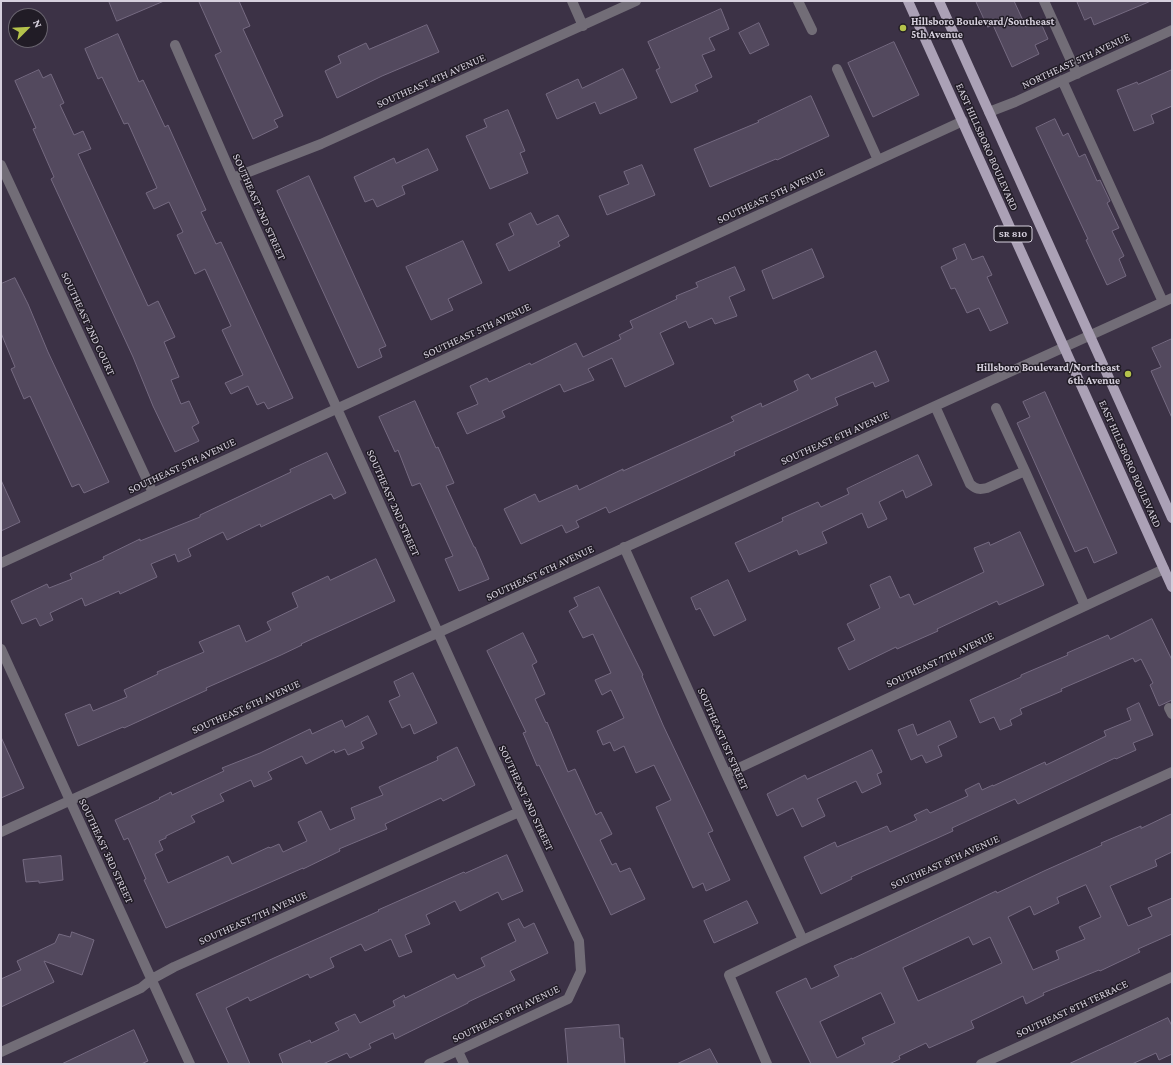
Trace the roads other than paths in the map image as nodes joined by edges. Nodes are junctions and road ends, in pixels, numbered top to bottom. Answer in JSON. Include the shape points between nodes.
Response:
{"nodes":[{"id":1,"x":572,"y":1,"type":"edge"},
{"id":2,"x":636,"y":1,"type":"edge"},
{"id":3,"x":798,"y":1,"type":"edge"},
{"id":4,"x":908,"y":1,"type":"edge"},
{"id":5,"x":939,"y":1,"type":"edge"},
{"id":6,"x":1044,"y":1,"type":"edge"},
{"id":7,"x":583,"y":26,"type":"junction"},
{"id":8,"x":812,"y":30,"type":"dead end"},
{"id":9,"x":1172,"y":30,"type":"edge"},
{"id":10,"x":175,"y":45,"type":"dead end"},
{"id":11,"x":837,"y":69,"type":"dead end"},
{"id":12,"x":1077,"y":74,"type":"junction"},
{"id":13,"x":1062,"y":80,"type":"junction"},
{"id":14,"x":989,"y":112,"type":"junction"},
{"id":15,"x":962,"y":121,"type":"junction"},
{"id":16,"x":878,"y":160,"type":"junction"},
{"id":17,"x":1,"y":164,"type":"edge"},
{"id":18,"x":233,"y":178,"type":"junction"},
{"id":19,"x":1167,"y":300,"type":"edge"},
{"id":20,"x":1090,"y":336,"type":"junction"},
{"id":21,"x":1064,"y":347,"type":"junction"},
{"id":22,"x":935,"y":406,"type":"junction"},
{"id":23,"x":337,"y":408,"type":"junction"},
{"id":24,"x":996,"y":408,"type":"dead end"},
{"id":25,"x":1025,"y":471,"type":"junction"},
{"id":26,"x":153,"y":493,"type":"junction"},
{"id":27,"x":1172,"y":518,"type":"edge"},
{"id":28,"x":624,"y":547,"type":"junction"},
{"id":29,"x":1,"y":563,"type":"edge"},
{"id":30,"x":1164,"y":569,"type":"junction"},
{"id":31,"x":1172,"y":587,"type":"edge"},
{"id":32,"x":1085,"y":606,"type":"junction"},
{"id":33,"x":438,"y":633,"type":"junction"},
{"id":34,"x":1,"y":649,"type":"edge"},
{"id":35,"x":1172,"y":772,"type":"edge"},
{"id":36,"x":726,"y":774,"type":"junction"},
{"id":37,"x":70,"y":800,"type":"junction"},
{"id":38,"x":519,"y":812,"type":"junction"},
{"id":39,"x":1,"y":832,"type":"edge"},
{"id":40,"x":803,"y":940,"type":"junction"},
{"id":41,"x":581,"y":971,"type":"joint"},
{"id":42,"x":1172,"y":977,"type":"edge"},
{"id":43,"x":152,"y":979,"type":"junction"},
{"id":44,"x":458,"y":1051,"type":"junction"},
{"id":45,"x":1,"y":1052,"type":"edge"},
{"id":46,"x":190,"y":1064,"type":"edge"},
{"id":47,"x":429,"y":1064,"type":"edge"},
{"id":48,"x":464,"y":1064,"type":"edge"},
{"id":49,"x":767,"y":1064,"type":"edge"},
{"id":50,"x":981,"y":1064,"type":"edge"}],
"edges":[{"from":1,"to":7,"type":"street"},
{"from":2,"to":7,"type":"street","name":"SOUTHEAST 4TH AVENUE"},
{"from":3,"to":8,"type":"street"},
{"from":4,"to":15,"type":"main road","name":"EAST HILLSBORO BOULEVARD","number":"SR 810"},
{"from":5,"to":14,"type":"main road","name":"EAST HILLSBORO BOULEVARD","number":"SR 810"},
{"from":6,"to":12,"type":"street"},
{"from":7,"to":18,"type":"street","name":"SOUTHEAST 4TH AVENUE","via":[[321,144]]},
{"from":9,"to":12,"type":"street","name":"NORTHEAST 5TH AVENUE"},
{"from":10,"to":18,"type":"street","name":"SOUTHEAST 2ND STREET"},
{"from":11,"to":16,"type":"street"},
{"from":12,"to":13,"type":"street","name":"NORTHEAST 5TH AVENUE"},
{"from":13,"to":14,"type":"street","name":"NORTHEAST 5TH AVENUE"},
{"from":13,"to":19,"type":"street"},
{"from":14,"to":20,"type":"main road","name":"EAST HILLSBORO BOULEVARD","number":"SR 810"},
{"from":15,"to":16,"type":"street","name":"SOUTHEAST 5TH AVENUE"},
{"from":15,"to":21,"type":"main road","name":"EAST HILLSBORO BOULEVARD","number":"SR 810"},
{"from":16,"to":23,"type":"street","name":"SOUTHEAST 5TH AVENUE"},
{"from":17,"to":26,"type":"street","name":"SOUTHEAST 2ND COURT"},
{"from":18,"to":23,"type":"street","name":"SOUTHEAST 2ND STREET"},
{"from":19,"to":20,"type":"street","name":"SOUTHEAST 6TH AVENUE"},
{"from":20,"to":21,"type":"street","name":"SOUTHEAST 6TH AVENUE"},
{"from":20,"to":27,"type":"main road","name":"EAST HILLSBORO BOULEVARD","number":"SR 810"},
{"from":21,"to":22,"type":"street","name":"SOUTHEAST 6TH AVENUE"},
{"from":21,"to":30,"type":"main road","name":"EAST HILLSBORO BOULEVARD","number":"SR 810"},
{"from":22,"to":25,"type":"street","via":[[970,484],[976,489],[987,488]]},
{"from":22,"to":28,"type":"street","name":"SOUTHEAST 6TH AVENUE"},
{"from":23,"to":26,"type":"street","name":"SOUTHEAST 5TH AVENUE"},
{"from":23,"to":33,"type":"street","name":"SOUTHEAST 2ND STREET"},
{"from":24,"to":25,"type":"street"},
{"from":25,"to":32,"type":"street"},
{"from":26,"to":29,"type":"street","name":"SOUTHEAST 5TH AVENUE"},
{"from":28,"to":33,"type":"street","name":"SOUTHEAST 6TH AVENUE"},
{"from":28,"to":36,"type":"street","name":"SOUTHEAST 1ST STREET"},
{"from":30,"to":31,"type":"main road","name":"EAST HILLSBORO BOULEVARD","number":"SR 810"},
{"from":30,"to":32,"type":"street","name":"SOUTHEAST 7TH AVENUE"},
{"from":32,"to":36,"type":"street","name":"SOUTHEAST 7TH AVENUE"},
{"from":33,"to":37,"type":"street","name":"SOUTHEAST 6TH AVENUE"},
{"from":33,"to":38,"type":"street","name":"SOUTHEAST 2ND STREET"},
{"from":34,"to":37,"type":"street","name":"SOUTHEAST 3RD STREET"},
{"from":35,"to":40,"type":"street","name":"SOUTHEAST 8TH AVENUE"},
{"from":36,"to":40,"type":"street","name":"SOUTHEAST 1ST STREET"},
{"from":37,"to":39,"type":"street","name":"SOUTHEAST 6TH AVENUE"},
{"from":37,"to":43,"type":"street","name":"SOUTHEAST 3RD STREET"},
{"from":38,"to":41,"type":"street","name":"SOUTHEAST 2ND STREET","via":[[579,941]]},
{"from":38,"to":43,"type":"street","name":"SOUTHEAST 7TH AVENUE"},
{"from":40,"to":49,"type":"street","name":"SOUTHEAST 8TH AVENUE","via":[[729,975]]},
{"from":41,"to":44,"type":"street","name":"SOUTHEAST 8TH AVENUE","via":[[568,999]]},
{"from":42,"to":50,"type":"street","name":"SOUTHEAST 8TH TERRACE"},
{"from":43,"to":45,"type":"street","name":"SOUTHEAST 7TH AVENUE","via":[[141,988]]},
{"from":43,"to":46,"type":"street","name":"SOUTHEAST 3RD STREET"},
{"from":44,"to":47,"type":"street","name":"SOUTHEAST 8TH AVENUE"},
{"from":44,"to":48,"type":"street"}]}
